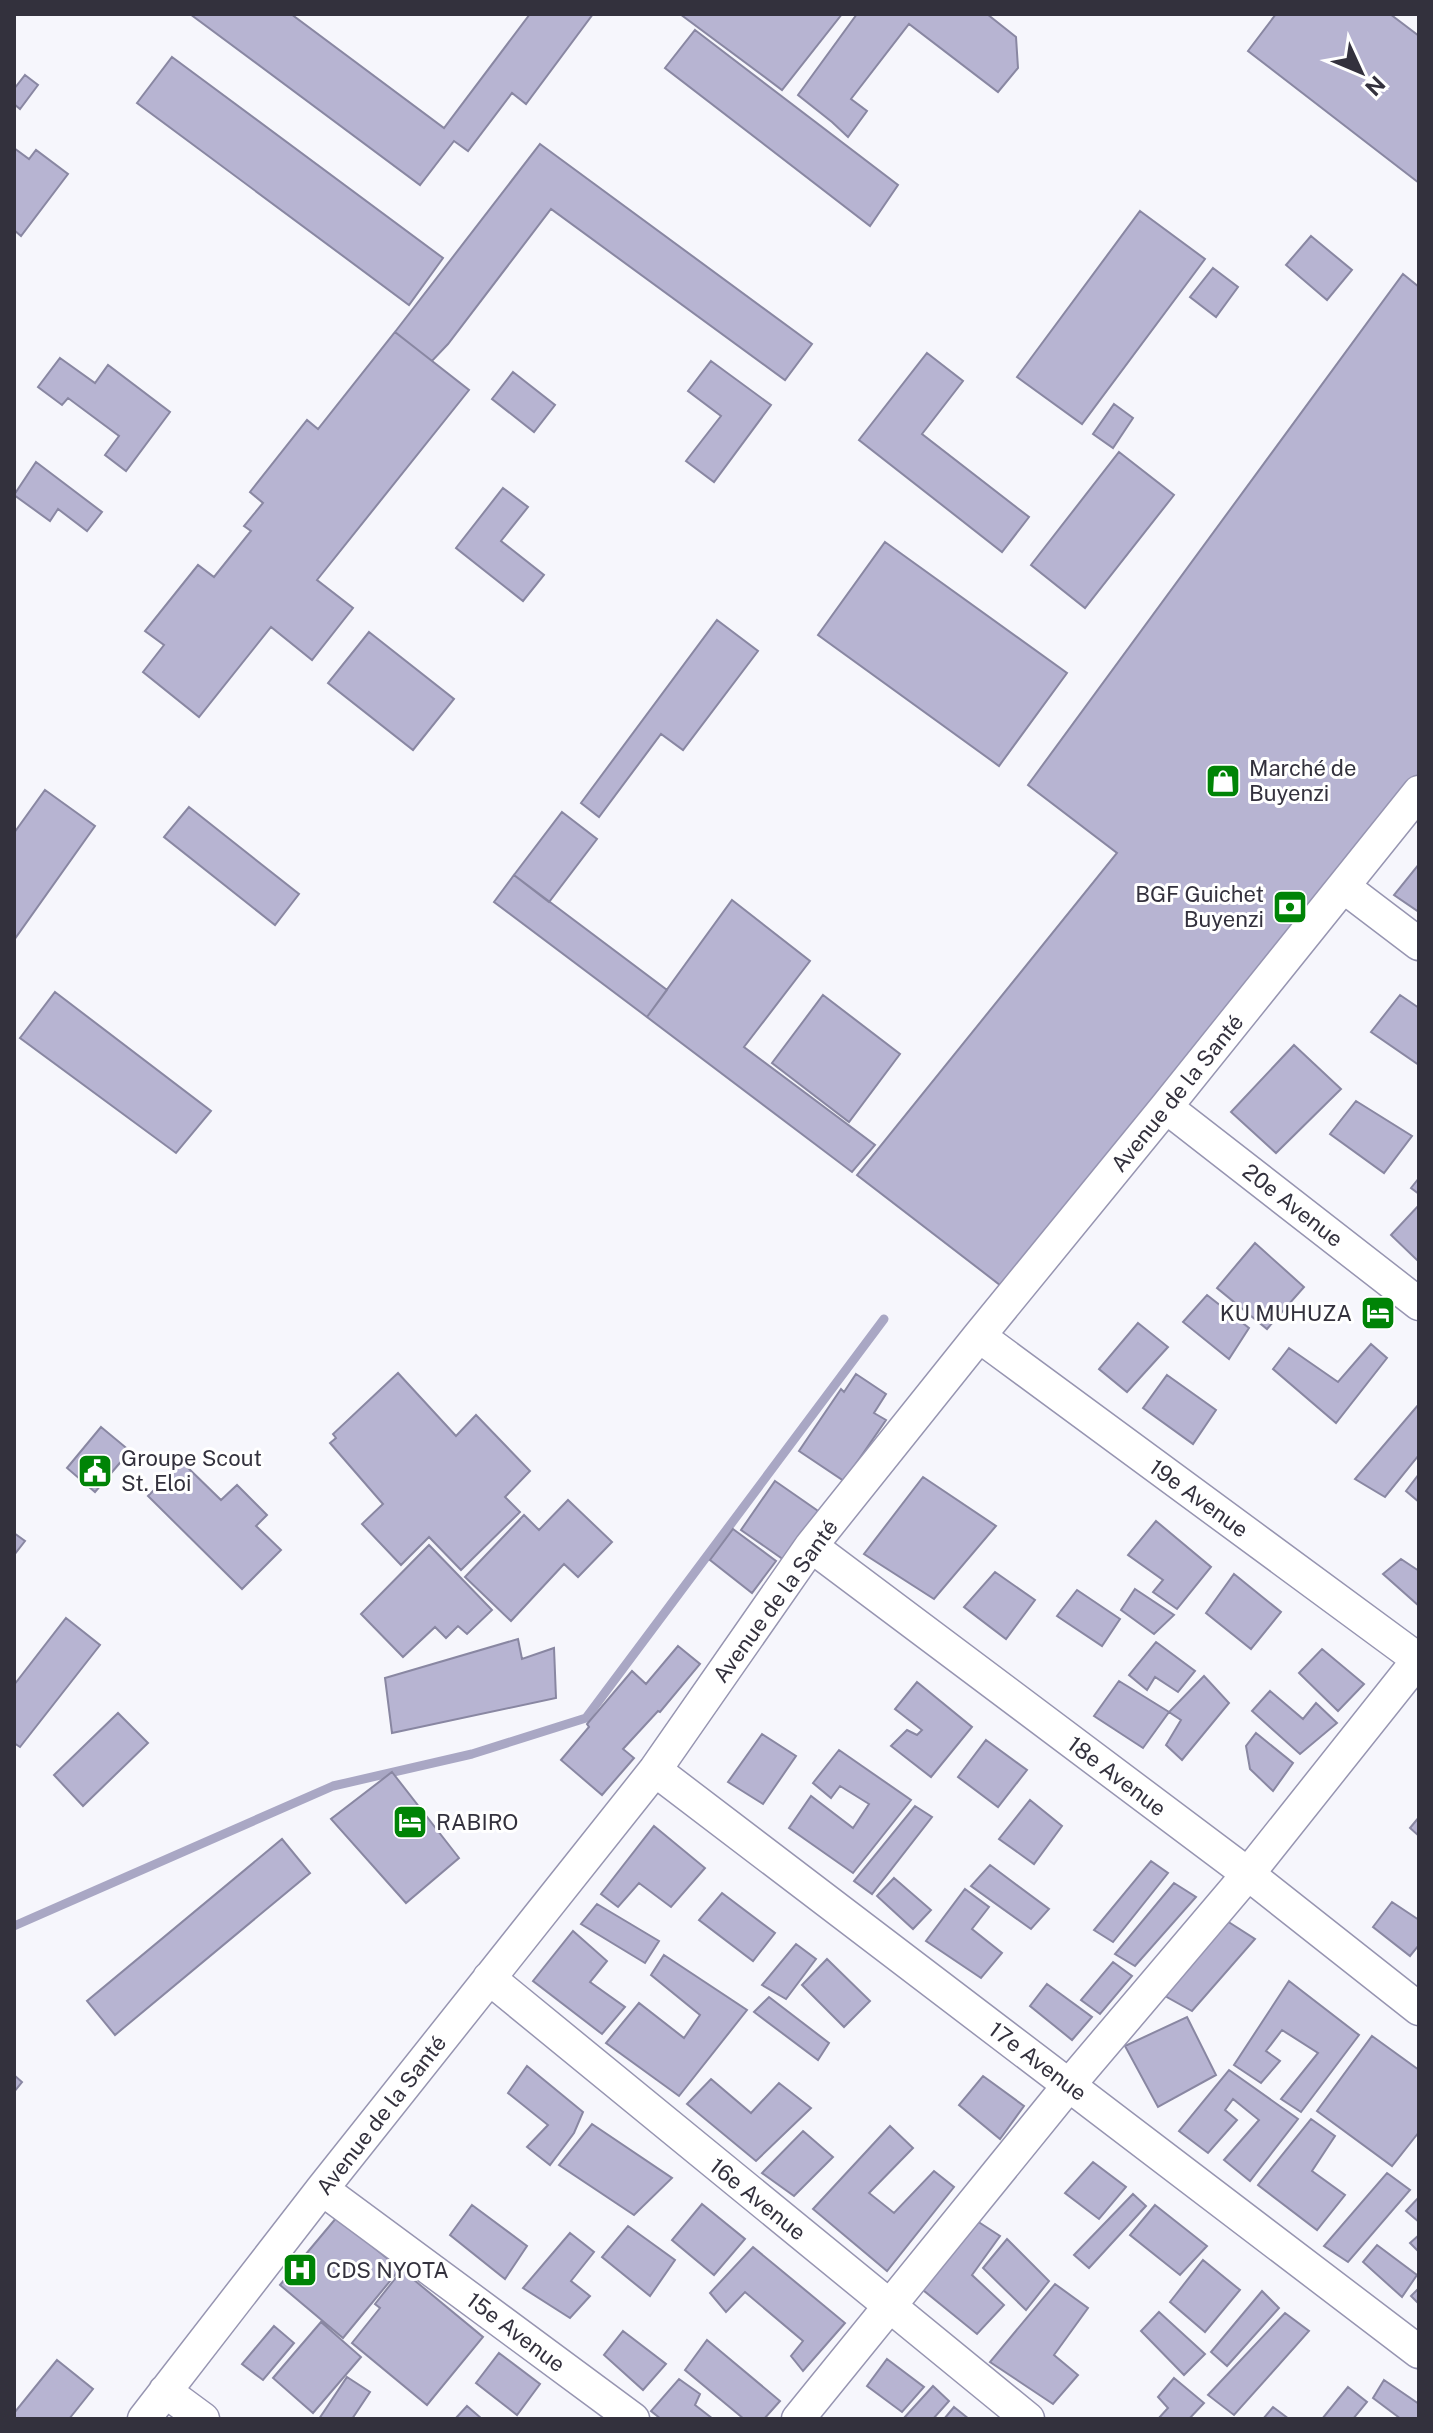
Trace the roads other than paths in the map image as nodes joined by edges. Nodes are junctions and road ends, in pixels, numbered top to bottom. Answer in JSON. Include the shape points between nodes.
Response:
{"nodes":[{"id":1,"x":1419,"y":792,"type":"edge"},
{"id":2,"x":1344,"y":887,"type":"junction"},
{"id":3,"x":1419,"y":944,"type":"edge"},
{"id":4,"x":1166,"y":1107,"type":"junction"},
{"id":5,"x":1419,"y":1304,"type":"edge"},
{"id":6,"x":979,"y":1336,"type":"junction"},
{"id":7,"x":811,"y":1546,"type":"junction"},
{"id":8,"x":1419,"y":1660,"type":"edge"},
{"id":9,"x":655,"y":1770,"type":"junction"},
{"id":10,"x":1248,"y":1874,"type":"junction"},
{"id":11,"x":489,"y":1978,"type":"junction"},
{"id":12,"x":1419,"y":2009,"type":"edge"},
{"id":13,"x":1069,"y":2085,"type":"junction"},
{"id":14,"x":322,"y":2189,"type":"junction"},
{"id":15,"x":890,"y":2306,"type":"junction"},
{"id":16,"x":1419,"y":2352,"type":"edge"},
{"id":17,"x":165,"y":2391,"type":"junction"},
{"id":18,"x":144,"y":2419,"type":"edge"},
{"id":19,"x":203,"y":2419,"type":"edge"},
{"id":20,"x":633,"y":2419,"type":"edge"},
{"id":21,"x":798,"y":2419,"type":"edge"},
{"id":22,"x":1028,"y":2419,"type":"edge"}],
"edges":[{"from":1,"to":2,"type":"street","name":"Avenue de la Santé"},
{"from":2,"to":3,"type":"street"},
{"from":2,"to":4,"type":"street","name":"Avenue de la Santé"},
{"from":4,"to":5,"type":"street","name":"20e Avenue"},
{"from":4,"to":6,"type":"street","name":"Avenue de la Santé"},
{"from":6,"to":7,"type":"street","name":"Avenue de la Santé"},
{"from":6,"to":8,"type":"street","name":"19e Avenue"},
{"from":7,"to":9,"type":"street","name":"Avenue de la Santé"},
{"from":7,"to":10,"type":"street","name":"18e Avenue"},
{"from":8,"to":10,"type":"street"},
{"from":9,"to":11,"type":"street","name":"Avenue de la Santé"},
{"from":9,"to":13,"type":"street","name":"17e Avenue"},
{"from":10,"to":12,"type":"street","name":"18e Avenue"},
{"from":10,"to":13,"type":"street"},
{"from":11,"to":14,"type":"street","name":"Avenue de la Santé"},
{"from":11,"to":15,"type":"street","name":"16e Avenue"},
{"from":13,"to":15,"type":"street"},
{"from":13,"to":16,"type":"street","name":"17e Avenue"},
{"from":14,"to":17,"type":"street","name":"Avenue de la Santé"},
{"from":14,"to":20,"type":"street","name":"15e Avenue"},
{"from":15,"to":21,"type":"street"},
{"from":15,"to":22,"type":"street","name":"16e Avenue"},
{"from":17,"to":18,"type":"street","name":"Avenue de la Santé"},
{"from":17,"to":19,"type":"street"}]}
